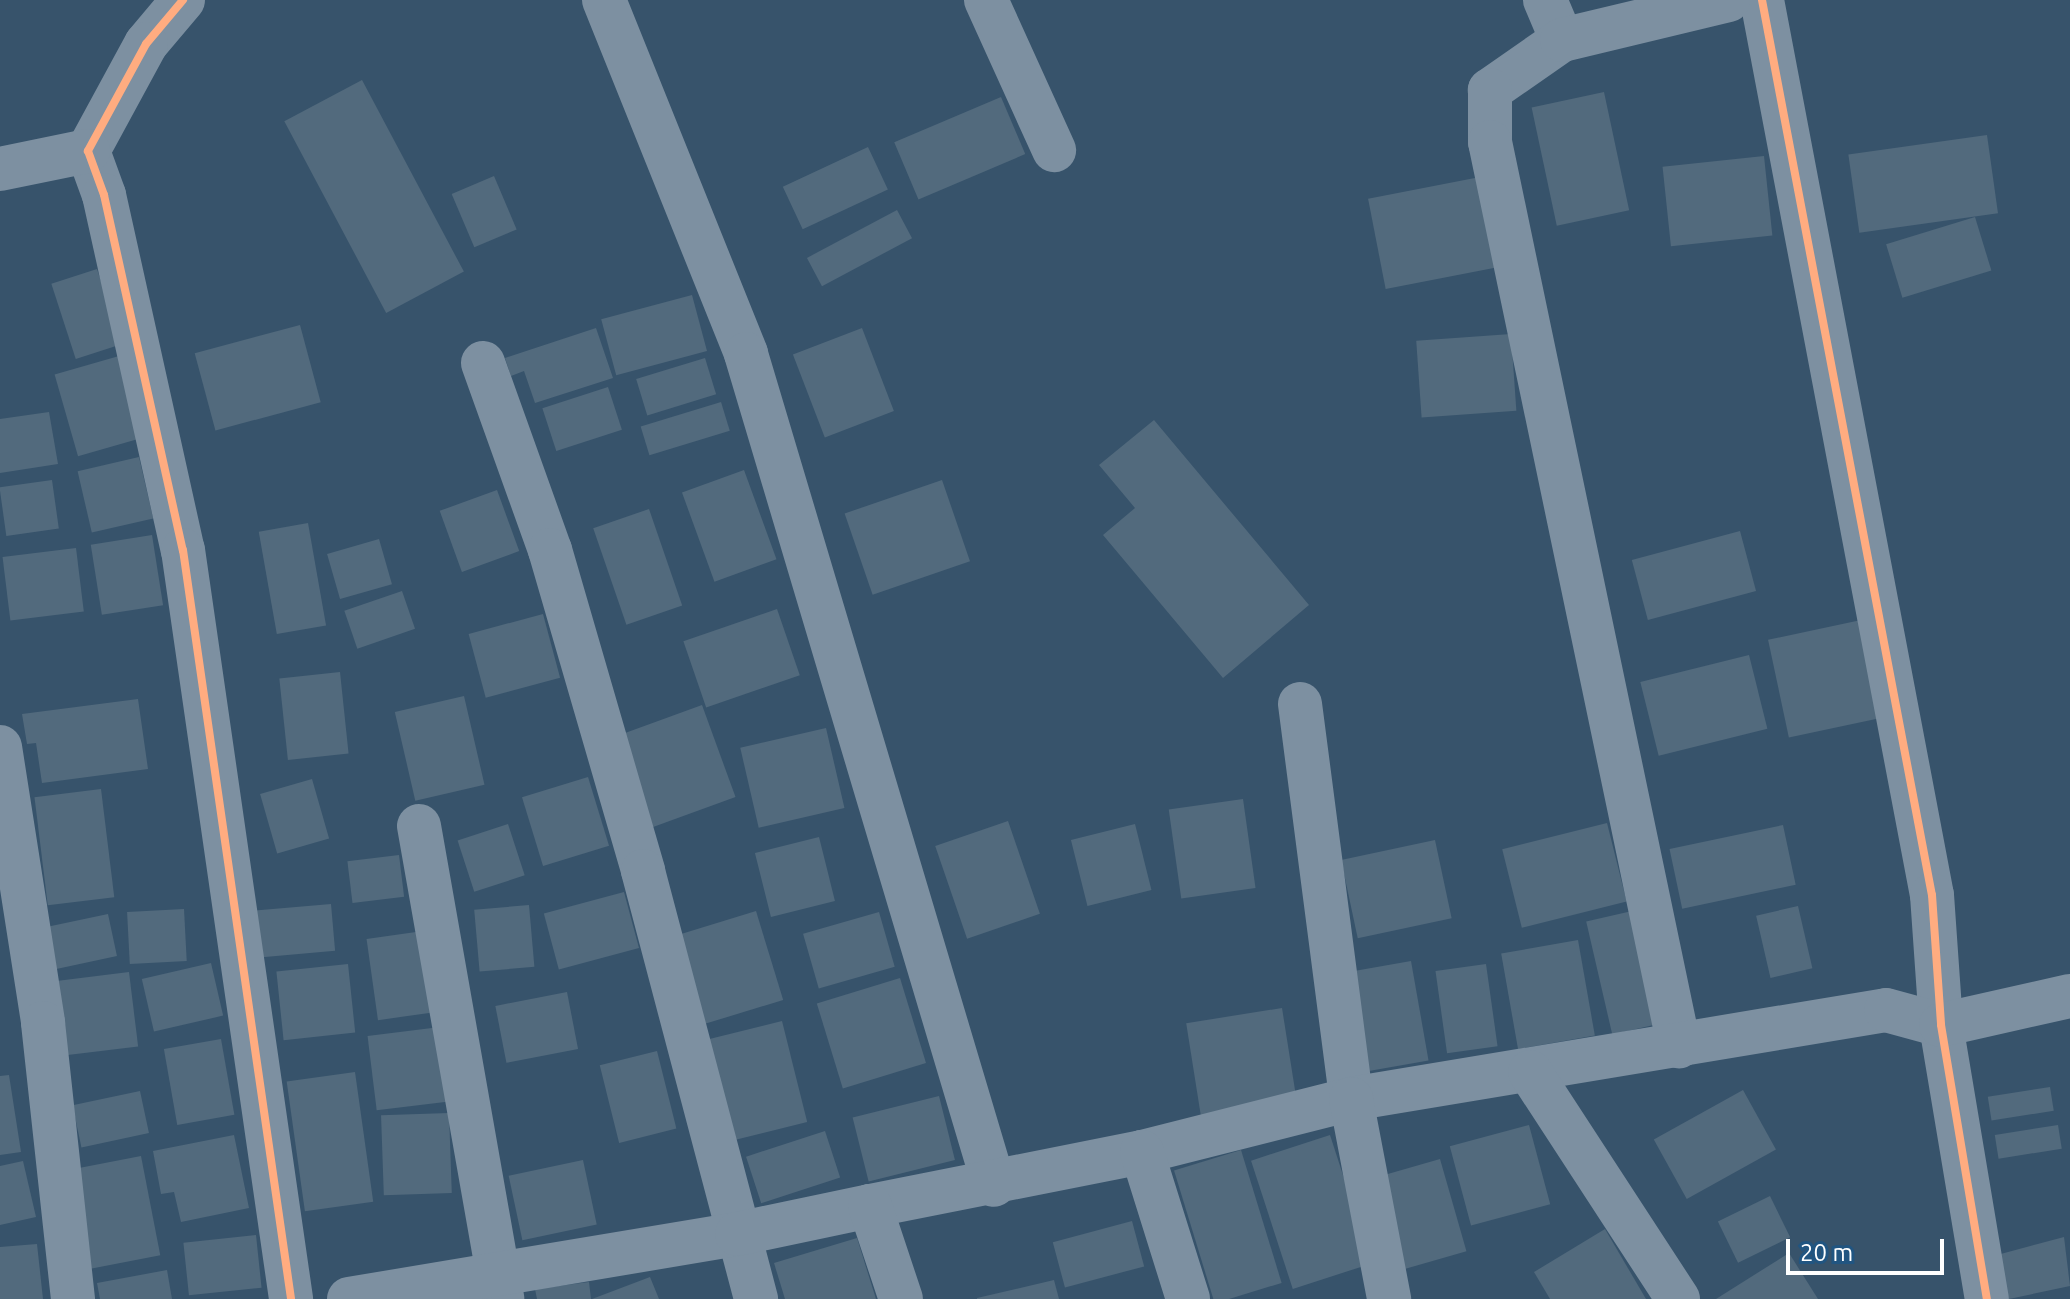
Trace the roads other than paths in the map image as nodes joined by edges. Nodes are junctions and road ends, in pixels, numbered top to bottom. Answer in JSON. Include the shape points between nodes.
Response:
{"nodes":[{"id":1,"x":183,"y":0,"type":"edge"},
{"id":2,"x":604,"y":0,"type":"edge"},
{"id":3,"x":986,"y":0,"type":"edge"},
{"id":4,"x":1545,"y":0,"type":"edge"},
{"id":5,"x":1728,"y":0,"type":"edge"},
{"id":6,"x":1762,"y":0,"type":"edge"},
{"id":7,"x":1562,"y":40,"type":"junction"},
{"id":8,"x":1054,"y":150,"type":"dead end"},
{"id":9,"x":88,"y":151,"type":"junction"},
{"id":10,"x":0,"y":169,"type":"edge"},
{"id":11,"x":483,"y":363,"type":"dead end"},
{"id":12,"x":1300,"y":704,"type":"dead end"},
{"id":13,"x":0,"y":747,"type":"edge"},
{"id":14,"x":419,"y":826,"type":"dead end"},
{"id":15,"x":2070,"y":996,"type":"edge"},
{"id":16,"x":1941,"y":1025,"type":"junction"},
{"id":17,"x":1679,"y":1046,"type":"junction"},
{"id":18,"x":1530,"y":1072,"type":"junction"},
{"id":19,"x":1351,"y":1099,"type":"junction"},
{"id":20,"x":1142,"y":1152,"type":"junction"},
{"id":21,"x":994,"y":1185,"type":"junction"},
{"id":22,"x":870,"y":1206,"type":"junction"},
{"id":23,"x":737,"y":1234,"type":"junction"},
{"id":24,"x":499,"y":1285,"type":"edge"},
{"id":25,"x":73,"y":1299,"type":"edge"},
{"id":26,"x":291,"y":1299,"type":"edge"},
{"id":27,"x":349,"y":1299,"type":"edge"},
{"id":28,"x":756,"y":1299,"type":"edge"},
{"id":29,"x":901,"y":1299,"type":"edge"},
{"id":30,"x":1188,"y":1299,"type":"edge"},
{"id":31,"x":1389,"y":1299,"type":"edge"},
{"id":32,"x":1678,"y":1299,"type":"edge"},
{"id":33,"x":1987,"y":1299,"type":"edge"}],
"edges":[{"from":1,"to":9,"type":"street","via":[[146,44]]},
{"from":2,"to":21,"type":"street","via":[[746,354]]},
{"from":3,"to":8,"type":"street"},
{"from":4,"to":7,"type":"street"},
{"from":5,"to":7,"type":"street"},
{"from":6,"to":16,"type":"street","via":[[1932,895]]},
{"from":7,"to":17,"type":"street","via":[[1490,90],[1490,142]]},
{"from":9,"to":10,"type":"street"},
{"from":9,"to":26,"type":"street","via":[[104,195],[183,550]]},
{"from":11,"to":23,"type":"street","via":[[550,550],[590,687]]},
{"from":12,"to":19,"type":"street"},
{"from":13,"to":25,"type":"street","via":[[43,1023]]},
{"from":14,"to":24,"type":"street"},
{"from":15,"to":16,"type":"street"},
{"from":16,"to":17,"type":"street","via":[[1886,1010]]},
{"from":16,"to":33,"type":"street"},
{"from":17,"to":18,"type":"street"},
{"from":18,"to":19,"type":"street"},
{"from":18,"to":32,"type":"street"},
{"from":19,"to":20,"type":"street"},
{"from":19,"to":31,"type":"street"},
{"from":20,"to":21,"type":"street"},
{"from":20,"to":30,"type":"street"},
{"from":21,"to":22,"type":"street"},
{"from":22,"to":23,"type":"street"},
{"from":22,"to":29,"type":"street"},
{"from":23,"to":24,"type":"street"},
{"from":23,"to":28,"type":"street"},
{"from":24,"to":27,"type":"street"}]}
